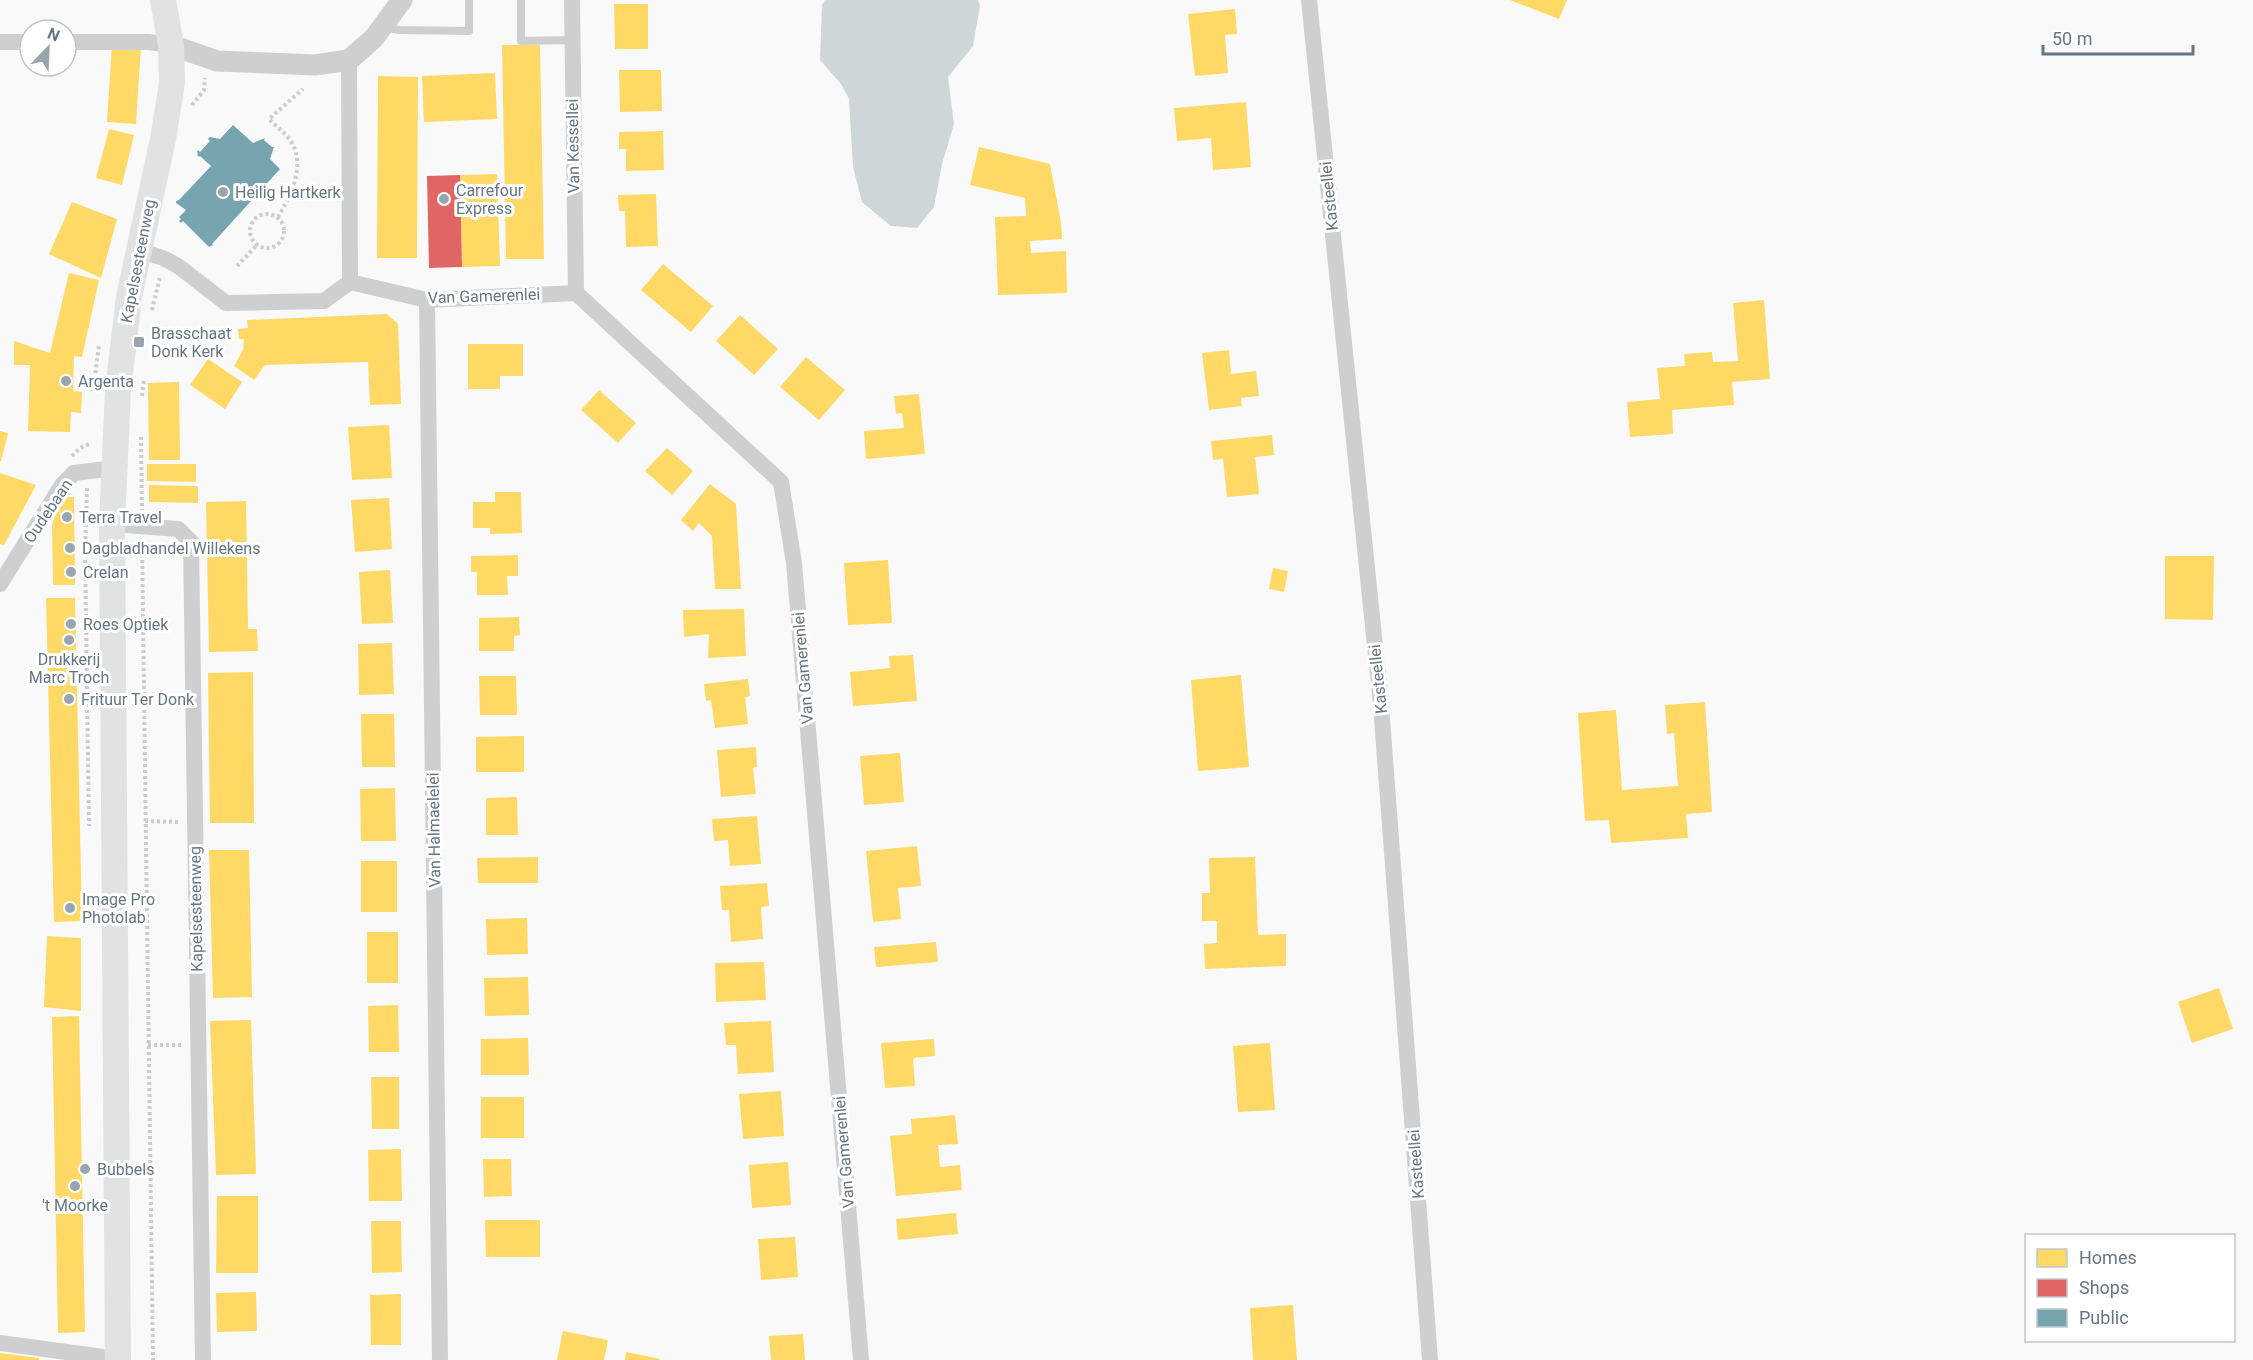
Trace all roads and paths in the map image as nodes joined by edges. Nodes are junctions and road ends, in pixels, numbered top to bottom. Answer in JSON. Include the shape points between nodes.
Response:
{"nodes":[{"id":1,"x":163,"y":0,"type":"edge"},
{"id":2,"x":402,"y":0,"type":"edge"},
{"id":3,"x":469,"y":0,"type":"edge"},
{"id":4,"x":521,"y":0,"type":"edge"},
{"id":5,"x":572,"y":0,"type":"edge"},
{"id":6,"x":1309,"y":0,"type":"edge"},
{"id":7,"x":382,"y":27,"type":"junction"},
{"id":8,"x":571,"y":39,"type":"junction"},
{"id":9,"x":0,"y":42,"type":"edge"},
{"id":10,"x":18,"y":42,"type":"edge"},
{"id":11,"x":78,"y":42,"type":"edge"},
{"id":12,"x":171,"y":45,"type":"junction"},
{"id":13,"x":349,"y":60,"type":"junction"},
{"id":14,"x":303,"y":89,"type":"dead end"},
{"id":15,"x":204,"y":90,"type":"dead end"},
{"id":16,"x":190,"y":114,"type":"dead end"},
{"id":17,"x":278,"y":217,"type":"junction"},
{"id":18,"x":257,"y":245,"type":"junction"},
{"id":19,"x":138,"y":250,"type":"junction"},
{"id":20,"x":163,"y":258,"type":"junction"},
{"id":21,"x":237,"y":266,"type":"dead end"},
{"id":22,"x":350,"y":282,"type":"junction"},
{"id":23,"x":576,"y":293,"type":"junction"},
{"id":24,"x":427,"y":300,"type":"junction"},
{"id":25,"x":151,"y":313,"type":"dead end"},
{"id":26,"x":145,"y":370,"type":"dead end"},
{"id":27,"x":142,"y":404,"type":"dead end"},
{"id":28,"x":141,"y":435,"type":"dead end"},
{"id":29,"x":114,"y":468,"type":"junction"},
{"id":30,"x":112,"y":524,"type":"junction"},
{"id":31,"x":142,"y":525,"type":"junction"},
{"id":32,"x":0,"y":584,"type":"edge"},
{"id":33,"x":146,"y":821,"type":"junction"},
{"id":34,"x":195,"y":822,"type":"junction"},
{"id":35,"x":148,"y":1045,"type":"junction"},
{"id":36,"x":199,"y":1045,"type":"junction"},
{"id":37,"x":0,"y":1343,"type":"edge"},
{"id":38,"x":118,"y":1359,"type":"edge"},
{"id":39,"x":153,"y":1360,"type":"edge"},
{"id":40,"x":203,"y":1360,"type":"edge"},
{"id":41,"x":440,"y":1360,"type":"edge"},
{"id":42,"x":861,"y":1360,"type":"edge"},
{"id":43,"x":1430,"y":1360,"type":"edge"}],
"edges":[{"from":1,"to":12,"type":"main road","name":"Kapelsesteenweg"},
{"from":2,"to":7,"type":"street"},
{"from":3,"to":7,"type":"lane","via":[[469,31]]},
{"from":4,"to":8,"type":"lane","via":[[521,40]]},
{"from":5,"to":8,"type":"street","name":"Van Kessellei"},
{"from":6,"to":43,"type":"street","name":"Kasteellei","via":[[1381,705]]},
{"from":7,"to":13,"type":"street"},
{"from":8,"to":23,"type":"street","name":"Van Kessellei"},
{"from":9,"to":10,"type":"street"},
{"from":11,"to":12,"type":"street"},
{"from":12,"to":13,"type":"street","via":[[217,61],[315,65]]},
{"from":12,"to":19,"type":"main road","name":"Kapelsesteenweg","via":[[170,101]]},
{"from":13,"to":22,"type":"street"},
{"from":14,"to":17,"type":"path","via":[[269,119],[290,140],[298,156],[294,184]]},
{"from":15,"to":16,"type":"path","via":[[192,103]]},
{"from":17,"to":18,"type":"path","via":[[285,232],[281,242],[272,248]]},
{"from":17,"to":18,"type":"path","via":[[266,213],[252,223],[250,235]]},
{"from":18,"to":21,"type":"path"},
{"from":19,"to":20,"type":"street"},
{"from":19,"to":29,"type":"main road","name":"Kapelsesteenweg","via":[[118,390]]},
{"from":20,"to":22,"type":"street","via":[[226,303],[324,301]]},
{"from":20,"to":25,"type":"path"},
{"from":22,"to":24,"type":"street","name":"Van Gamerenlei"},
{"from":23,"to":24,"type":"street","name":"Van Gamerenlei"},
{"from":23,"to":42,"type":"street","name":"Van Gamerenlei","via":[[781,482],[794,563]]},
{"from":24,"to":41,"type":"street","name":"Van Halmaelelei"},
{"from":26,"to":27,"type":"path"},
{"from":28,"to":31,"type":"path"},
{"from":29,"to":30,"type":"main road","name":"Kapelsesteenweg"},
{"from":29,"to":32,"type":"street","name":"Oudebaan","via":[[74,473],[62,485]]},
{"from":30,"to":31,"type":"street","name":"Kapelsesteenweg"},
{"from":30,"to":38,"type":"main road","name":"Kapelsesteenweg"},
{"from":31,"to":33,"type":"path"},
{"from":31,"to":34,"type":"street","name":"Kapelsesteenweg","via":[[178,529],[191,542]]},
{"from":33,"to":34,"type":"path"},
{"from":33,"to":35,"type":"path"},
{"from":34,"to":36,"type":"street","name":"Kapelsesteenweg"},
{"from":35,"to":36,"type":"path"},
{"from":35,"to":39,"type":"path"},
{"from":36,"to":40,"type":"street","name":"Kapelsesteenweg"},
{"from":37,"to":38,"type":"street"}]}
